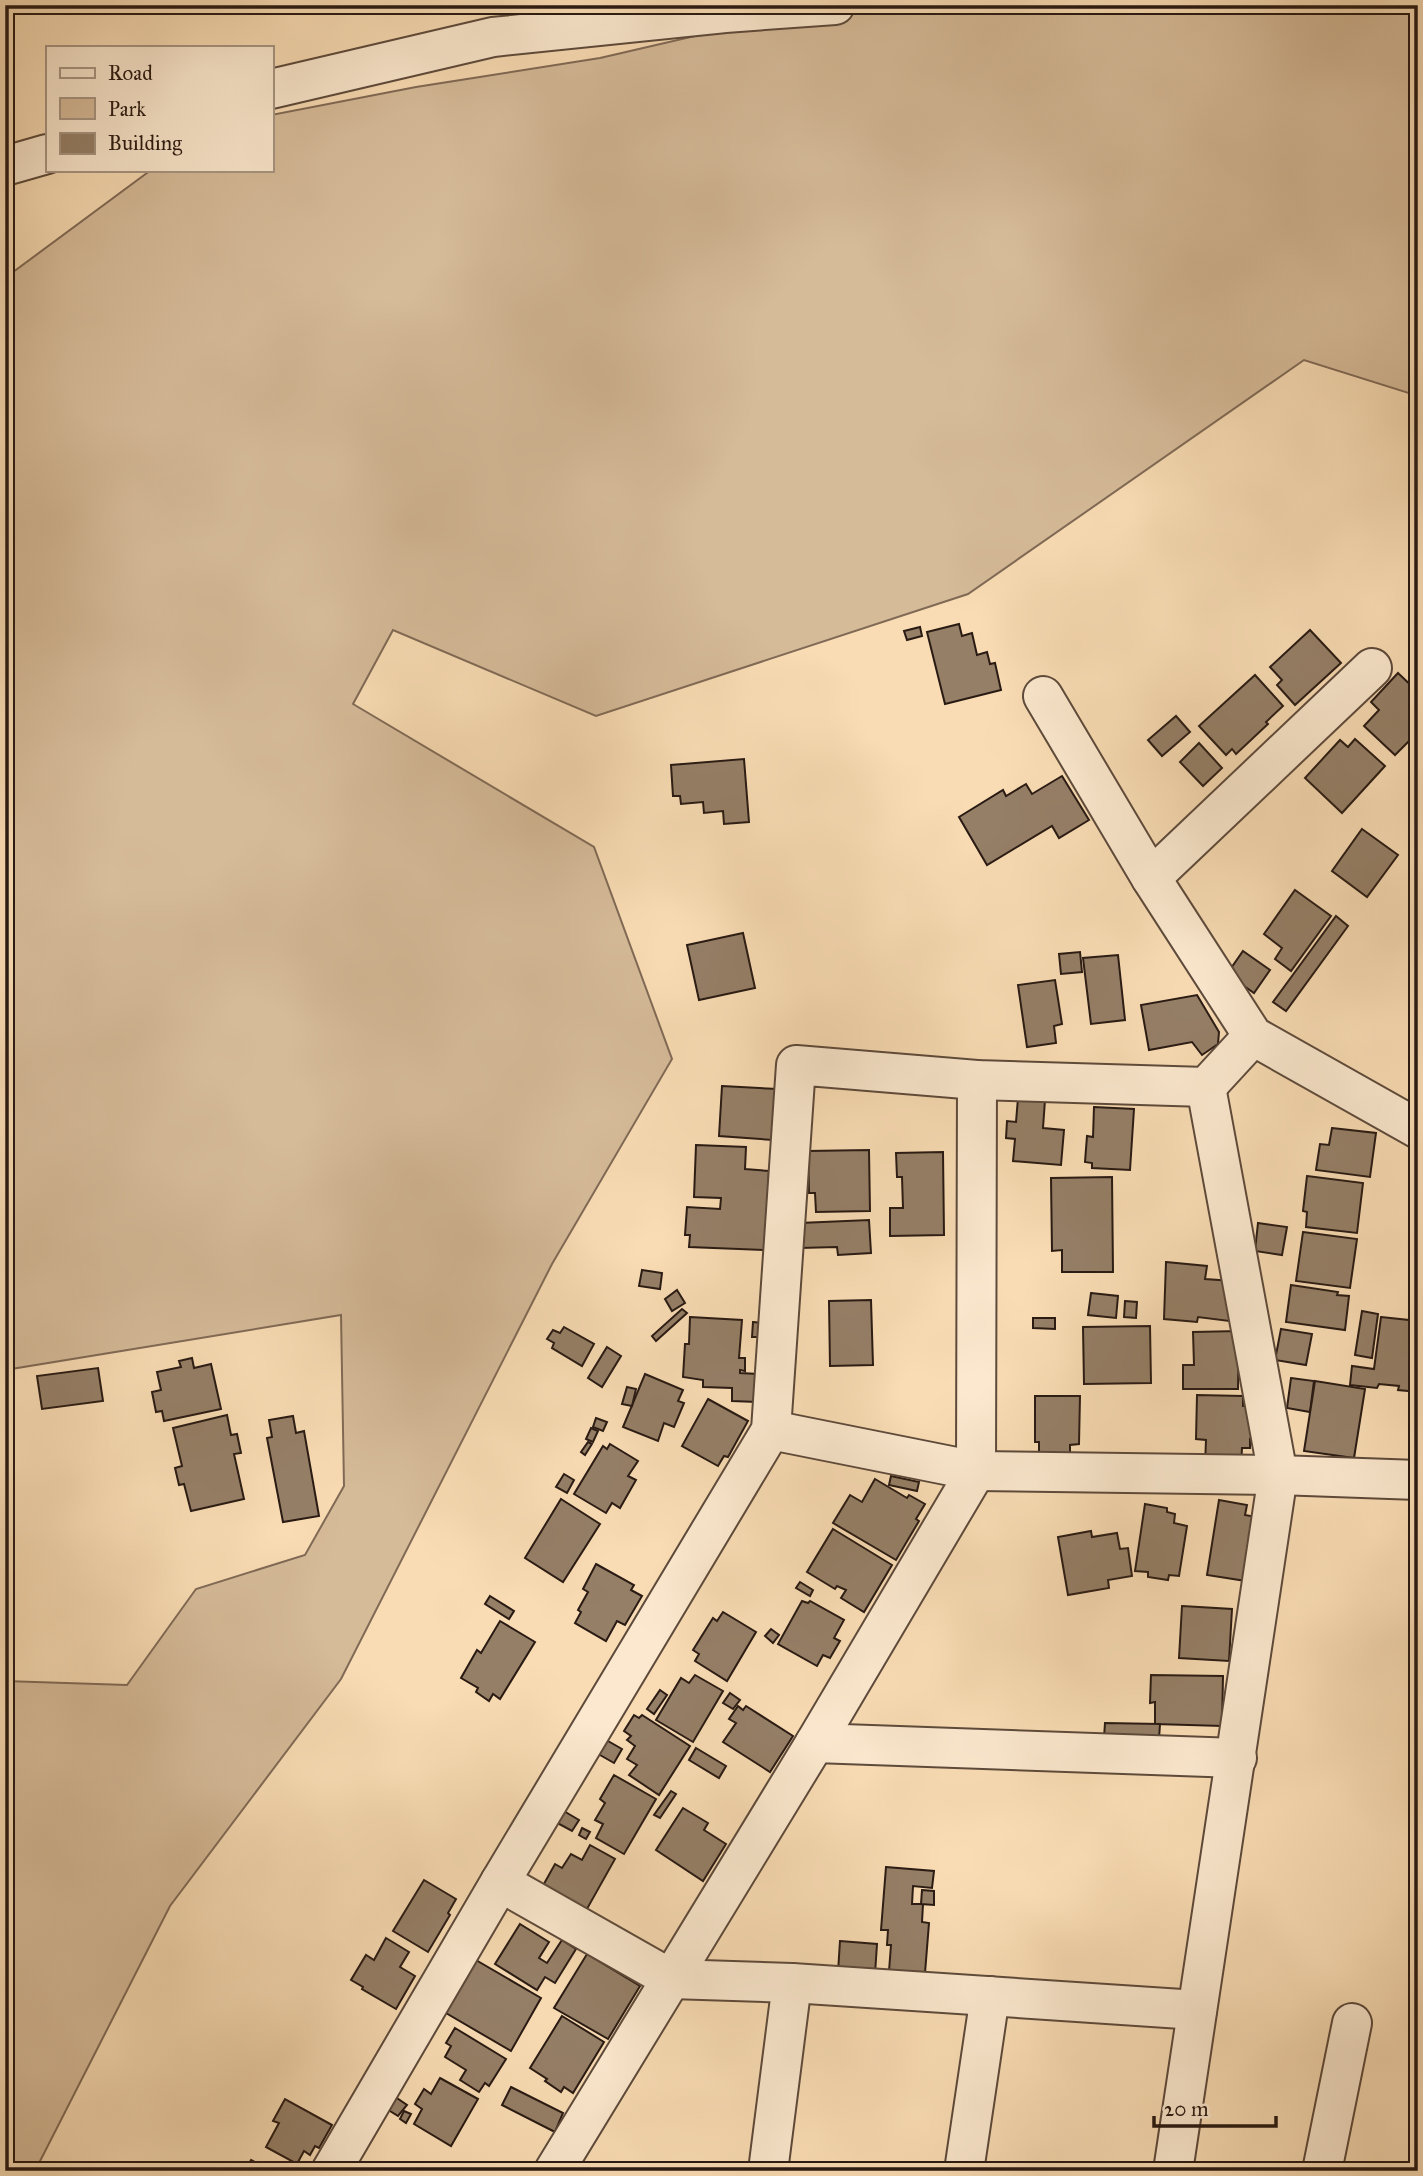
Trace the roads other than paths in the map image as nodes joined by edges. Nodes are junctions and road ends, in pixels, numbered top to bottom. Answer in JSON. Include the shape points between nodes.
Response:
{"nodes":[{"id":1,"x":835,"y":5,"type":"edge"},
{"id":2,"x":273,"y":89,"type":"edge"},
{"id":3,"x":46,"y":154,"type":"edge"},
{"id":4,"x":5,"y":166,"type":"edge"},
{"id":5,"x":1372,"y":668,"type":"dead end"},
{"id":6,"x":1043,"y":696,"type":"dead end"},
{"id":7,"x":1151,"y":878,"type":"junction"},
{"id":8,"x":1253,"y":1037,"type":"junction"},
{"id":9,"x":977,"y":1080,"type":"junction"},
{"id":10,"x":1206,"y":1087,"type":"junction"},
{"id":11,"x":1418,"y":1129,"type":"edge"},
{"id":12,"x":771,"y":1430,"type":"junction"},
{"id":13,"x":976,"y":1471,"type":"junction"},
{"id":14,"x":1278,"y":1475,"type":"junction"},
{"id":15,"x":1418,"y":1480,"type":"edge"},
{"id":16,"x":816,"y":1743,"type":"junction"},
{"id":17,"x":1237,"y":1758,"type":"junction"},
{"id":18,"x":500,"y":1882,"type":"junction"},
{"id":19,"x":671,"y":1979,"type":"junction"},
{"id":20,"x":792,"y":1983,"type":"junction"},
{"id":21,"x":990,"y":1996,"type":"junction"},
{"id":22,"x":1197,"y":2010,"type":"junction"},
{"id":23,"x":1352,"y":2022,"type":"dead end"},
{"id":24,"x":331,"y":2171,"type":"edge"},
{"id":25,"x":554,"y":2171,"type":"edge"},
{"id":26,"x":768,"y":2171,"type":"edge"},
{"id":27,"x":964,"y":2171,"type":"edge"},
{"id":28,"x":1173,"y":2171,"type":"edge"},
{"id":29,"x":1322,"y":2171,"type":"edge"}],
"edges":[{"from":1,"to":2,"type":"street","via":[[493,37]]},
{"from":3,"to":4,"type":"street"},
{"from":5,"to":7,"type":"street"},
{"from":6,"to":7,"type":"street"},
{"from":7,"to":8,"type":"street"},
{"from":8,"to":10,"type":"street"},
{"from":8,"to":11,"type":"street"},
{"from":9,"to":10,"type":"street"},
{"from":9,"to":12,"type":"street","via":[[796,1065]]},
{"from":9,"to":13,"type":"street"},
{"from":10,"to":14,"type":"street"},
{"from":12,"to":13,"type":"street"},
{"from":12,"to":18,"type":"street"},
{"from":13,"to":14,"type":"street"},
{"from":13,"to":16,"type":"street"},
{"from":14,"to":15,"type":"street"},
{"from":14,"to":17,"type":"street"},
{"from":16,"to":17,"type":"street"},
{"from":16,"to":19,"type":"street"},
{"from":17,"to":22,"type":"street"},
{"from":18,"to":19,"type":"street"},
{"from":18,"to":24,"type":"street"},
{"from":19,"to":20,"type":"street"},
{"from":19,"to":25,"type":"street"},
{"from":20,"to":21,"type":"street"},
{"from":20,"to":26,"type":"street"},
{"from":21,"to":22,"type":"street"},
{"from":21,"to":27,"type":"street"},
{"from":22,"to":28,"type":"street"},
{"from":23,"to":29,"type":"street"}]}
